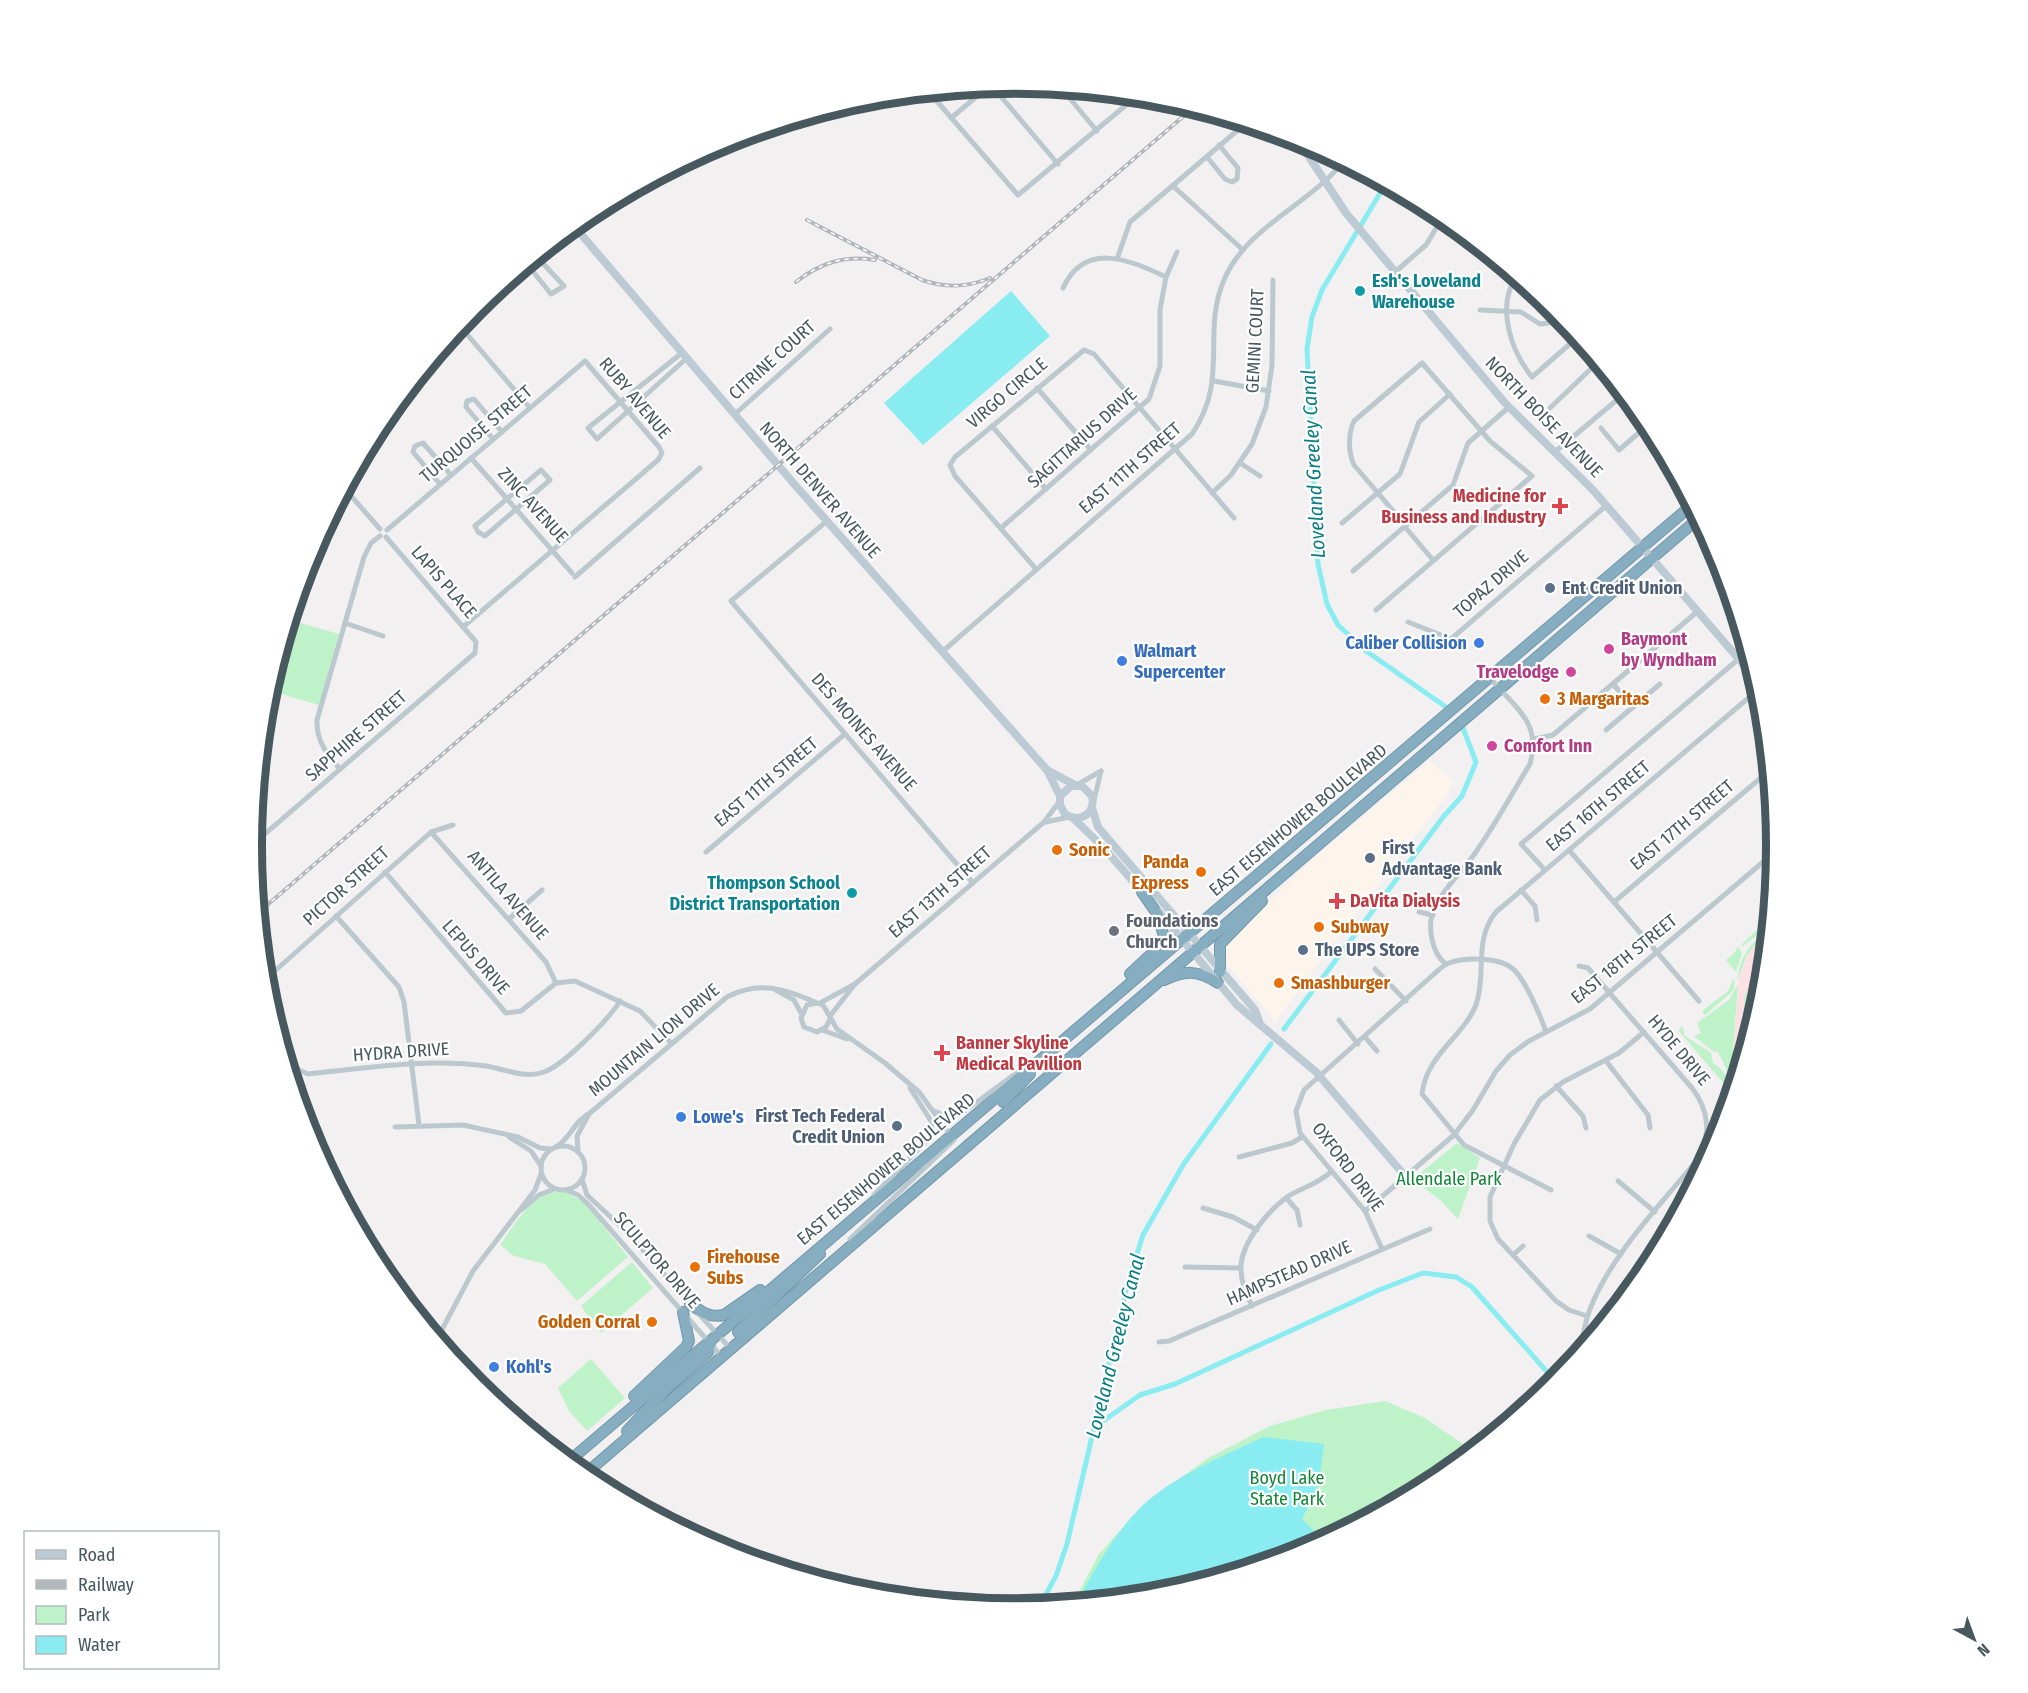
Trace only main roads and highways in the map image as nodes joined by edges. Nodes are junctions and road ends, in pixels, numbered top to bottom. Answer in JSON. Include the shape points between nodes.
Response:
{"nodes":[{"id":1,"x":1306,"y":154,"type":"edge"},
{"id":2,"x":580,"y":233,"type":"edge"},
{"id":3,"x":1686,"y":510,"type":"edge"},
{"id":4,"x":1692,"y":524,"type":"edge"},
{"id":5,"x":1643,"y":547,"type":"junction"},
{"id":6,"x":1652,"y":558,"type":"junction"},
{"id":7,"x":1743,"y":664,"type":"edge"},
{"id":8,"x":1047,"y":770,"type":"junction"},
{"id":9,"x":1076,"y":785,"type":"junction"},
{"id":10,"x":1060,"y":798,"type":"junction"},
{"id":11,"x":1092,"y":807,"type":"junction"},
{"id":12,"x":1071,"y":818,"type":"junction"},
{"id":13,"x":1270,"y":886,"type":"junction"},
{"id":14,"x":1142,"y":892,"type":"junction"},
{"id":15,"x":1186,"y":936,"type":"junction"},
{"id":16,"x":1195,"y":949,"type":"junction"},
{"id":17,"x":1219,"y":978,"type":"junction"},
{"id":18,"x":1127,"y":1006,"type":"junction"},
{"id":19,"x":1049,"y":1051,"type":"junction"},
{"id":20,"x":969,"y":1140,"type":"junction"},
{"id":21,"x":1405,"y":1176,"type":"road end"},
{"id":22,"x":846,"y":1224,"type":"junction"},
{"id":23,"x":793,"y":1270,"type":"junction"},
{"id":24,"x":712,"y":1340,"type":"junction"},
{"id":25,"x":725,"y":1349,"type":"junction"},
{"id":26,"x":579,"y":1452,"type":"junction"},
{"id":27,"x":574,"y":1456,"type":"edge"},
{"id":28,"x":604,"y":1458,"type":"junction"},
{"id":29,"x":591,"y":1469,"type":"edge"}],
"edges":[{"from":1,"to":5,"type":"main road","name":"NORTH BOISE AVENUE","via":[[1354,222],[1509,407],[1607,505]]},
{"from":2,"to":8,"type":"main road","name":"NORTH DENVER AVENUE"},
{"from":3,"to":5,"type":"highway","name":"EAST EISENHOWER BOULEVARD"},
{"from":4,"to":6,"type":"highway","name":"EAST EISENHOWER BOULEVARD"},
{"from":5,"to":6,"type":"main road","name":"NORTH BOISE AVENUE"},
{"from":5,"to":15,"type":"highway","name":"EAST EISENHOWER BOULEVARD"},
{"from":6,"to":7,"type":"main road","name":"NORTH BOISE AVENUE"},
{"from":6,"to":13,"type":"highway","name":"EAST EISENHOWER BOULEVARD"},
{"from":8,"to":9,"type":"main road","name":"NORTH DENVER AVENUE"},
{"from":8,"to":10,"type":"main road","name":"NORTH DENVER AVENUE"},
{"from":9,"to":10,"type":"main road","via":[[1066,789]]},
{"from":9,"to":11,"type":"main road","via":[[1089,792]]},
{"from":10,"to":12,"type":"main road","via":[[1062,810]]},
{"from":11,"to":12,"type":"main road","via":[[1082,818]]},
{"from":11,"to":15,"type":"main road","via":[[1098,827]]},
{"from":12,"to":14,"type":"main road","via":[[1104,848]]},
{"from":13,"to":16,"type":"highway","name":"EAST EISENHOWER BOULEVARD"},
{"from":13,"to":17,"type":"highway","via":[[1270,894],[1220,944]]},
{"from":14,"to":15,"type":"main road"},
{"from":14,"to":19,"type":"highway","via":[[1161,922],[1161,944]]},
{"from":15,"to":16,"type":"main road"},
{"from":15,"to":19,"type":"highway","name":"EAST EISENHOWER BOULEVARD"},
{"from":16,"to":17,"type":"main road"},
{"from":16,"to":18,"type":"highway","name":"EAST EISENHOWER BOULEVARD"},
{"from":17,"to":18,"type":"highway","via":[[1182,973],[1161,982]]},
{"from":17,"to":21,"type":"main road","via":[[1255,1010],[1260,1022],[1320,1076]]},
{"from":18,"to":20,"type":"highway","name":"EAST EISENHOWER BOULEVARD"},
{"from":19,"to":20,"type":"highway","via":[[1012,1094],[969,1132]]},
{"from":19,"to":22,"type":"highway","name":"EAST EISENHOWER BOULEVARD"},
{"from":20,"to":25,"type":"highway","name":"EAST EISENHOWER BOULEVARD"},
{"from":22,"to":23,"type":"highway","name":"EAST EISENHOWER BOULEVARD"},
{"from":22,"to":25,"type":"highway"},
{"from":23,"to":24,"type":"highway","name":"EAST EISENHOWER BOULEVARD"},
{"from":23,"to":26,"type":"highway","via":[[724,1315],[706,1316],[686,1308],[686,1347]]},
{"from":24,"to":26,"type":"highway","name":"EAST EISENHOWER BOULEVARD"},
{"from":24,"to":28,"type":"highway","via":[[708,1352],[658,1397]]},
{"from":25,"to":28,"type":"highway","name":"EAST EISENHOWER BOULEVARD"},
{"from":26,"to":27,"type":"highway","name":"EAST EISENHOWER BOULEVARD"},
{"from":28,"to":29,"type":"highway","name":"EAST EISENHOWER BOULEVARD"}]}
